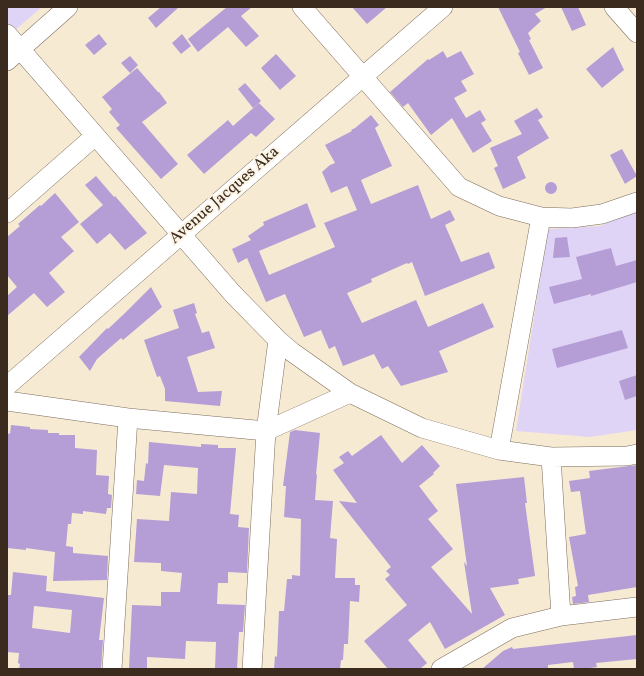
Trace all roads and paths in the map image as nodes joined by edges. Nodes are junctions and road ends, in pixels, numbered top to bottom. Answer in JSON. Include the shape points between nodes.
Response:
{"nodes":[{"id":1,"x":68,"y":7,"type":"edge"},
{"id":2,"x":302,"y":7,"type":"edge"},
{"id":3,"x":443,"y":7,"type":"edge"},
{"id":4,"x":614,"y":7,"type":"edge"},
{"id":5,"x":637,"y":33,"type":"edge"},
{"id":6,"x":7,"y":34,"type":"edge"},
{"id":7,"x":13,"y":55,"type":"edge"},
{"id":8,"x":363,"y":77,"type":"junction"},
{"id":9,"x":95,"y":136,"type":"junction"},
{"id":10,"x":637,"y":202,"type":"edge"},
{"id":11,"x":7,"y":213,"type":"edge"},
{"id":12,"x":541,"y":217,"type":"junction"},
{"id":13,"x":181,"y":234,"type":"junction"},
{"id":14,"x":278,"y":340,"type":"junction"},
{"id":15,"x":7,"y":386,"type":"edge"},
{"id":16,"x":350,"y":393,"type":"junction"},
{"id":17,"x":7,"y":401,"type":"edge"},
{"id":18,"x":128,"y":418,"type":"junction"},
{"id":19,"x":266,"y":431,"type":"junction"},
{"id":20,"x":498,"y":450,"type":"junction"},
{"id":21,"x":637,"y":454,"type":"edge"},
{"id":22,"x":551,"y":457,"type":"junction"},
{"id":23,"x":637,"y":607,"type":"edge"},
{"id":24,"x":561,"y":616,"type":"junction"},
{"id":25,"x":112,"y":669,"type":"edge"},
{"id":26,"x":252,"y":669,"type":"edge"},
{"id":27,"x":441,"y":669,"type":"edge"}],
"edges":[{"from":1,"to":7,"type":"street"},
{"from":2,"to":8,"type":"street"},
{"from":3,"to":8,"type":"street","name":"Avenue Jacques Aka"},
{"from":4,"to":5,"type":"street"},
{"from":6,"to":7,"type":"street"},
{"from":7,"to":9,"type":"street"},
{"from":8,"to":12,"type":"street","via":[[459,187],[499,206]]},
{"from":8,"to":13,"type":"street","name":"Avenue Jacques Aka"},
{"from":9,"to":11,"type":"street"},
{"from":9,"to":13,"type":"street"},
{"from":10,"to":12,"type":"street","via":[[602,214],[572,218]]},
{"from":12,"to":20,"type":"street"},
{"from":13,"to":14,"type":"street","via":[[233,294]]},
{"from":13,"to":15,"type":"street","name":"Avenue Jacques Aka"},
{"from":14,"to":16,"type":"street"},
{"from":14,"to":19,"type":"street"},
{"from":16,"to":19,"type":"street"},
{"from":16,"to":20,"type":"street","via":[[422,428]]},
{"from":17,"to":18,"type":"street"},
{"from":18,"to":19,"type":"street"},
{"from":18,"to":25,"type":"street"},
{"from":19,"to":26,"type":"street"},
{"from":20,"to":22,"type":"street"},
{"from":21,"to":22,"type":"street"},
{"from":22,"to":24,"type":"street"},
{"from":23,"to":24,"type":"street"},
{"from":24,"to":27,"type":"street","via":[[512,628]]}]}
